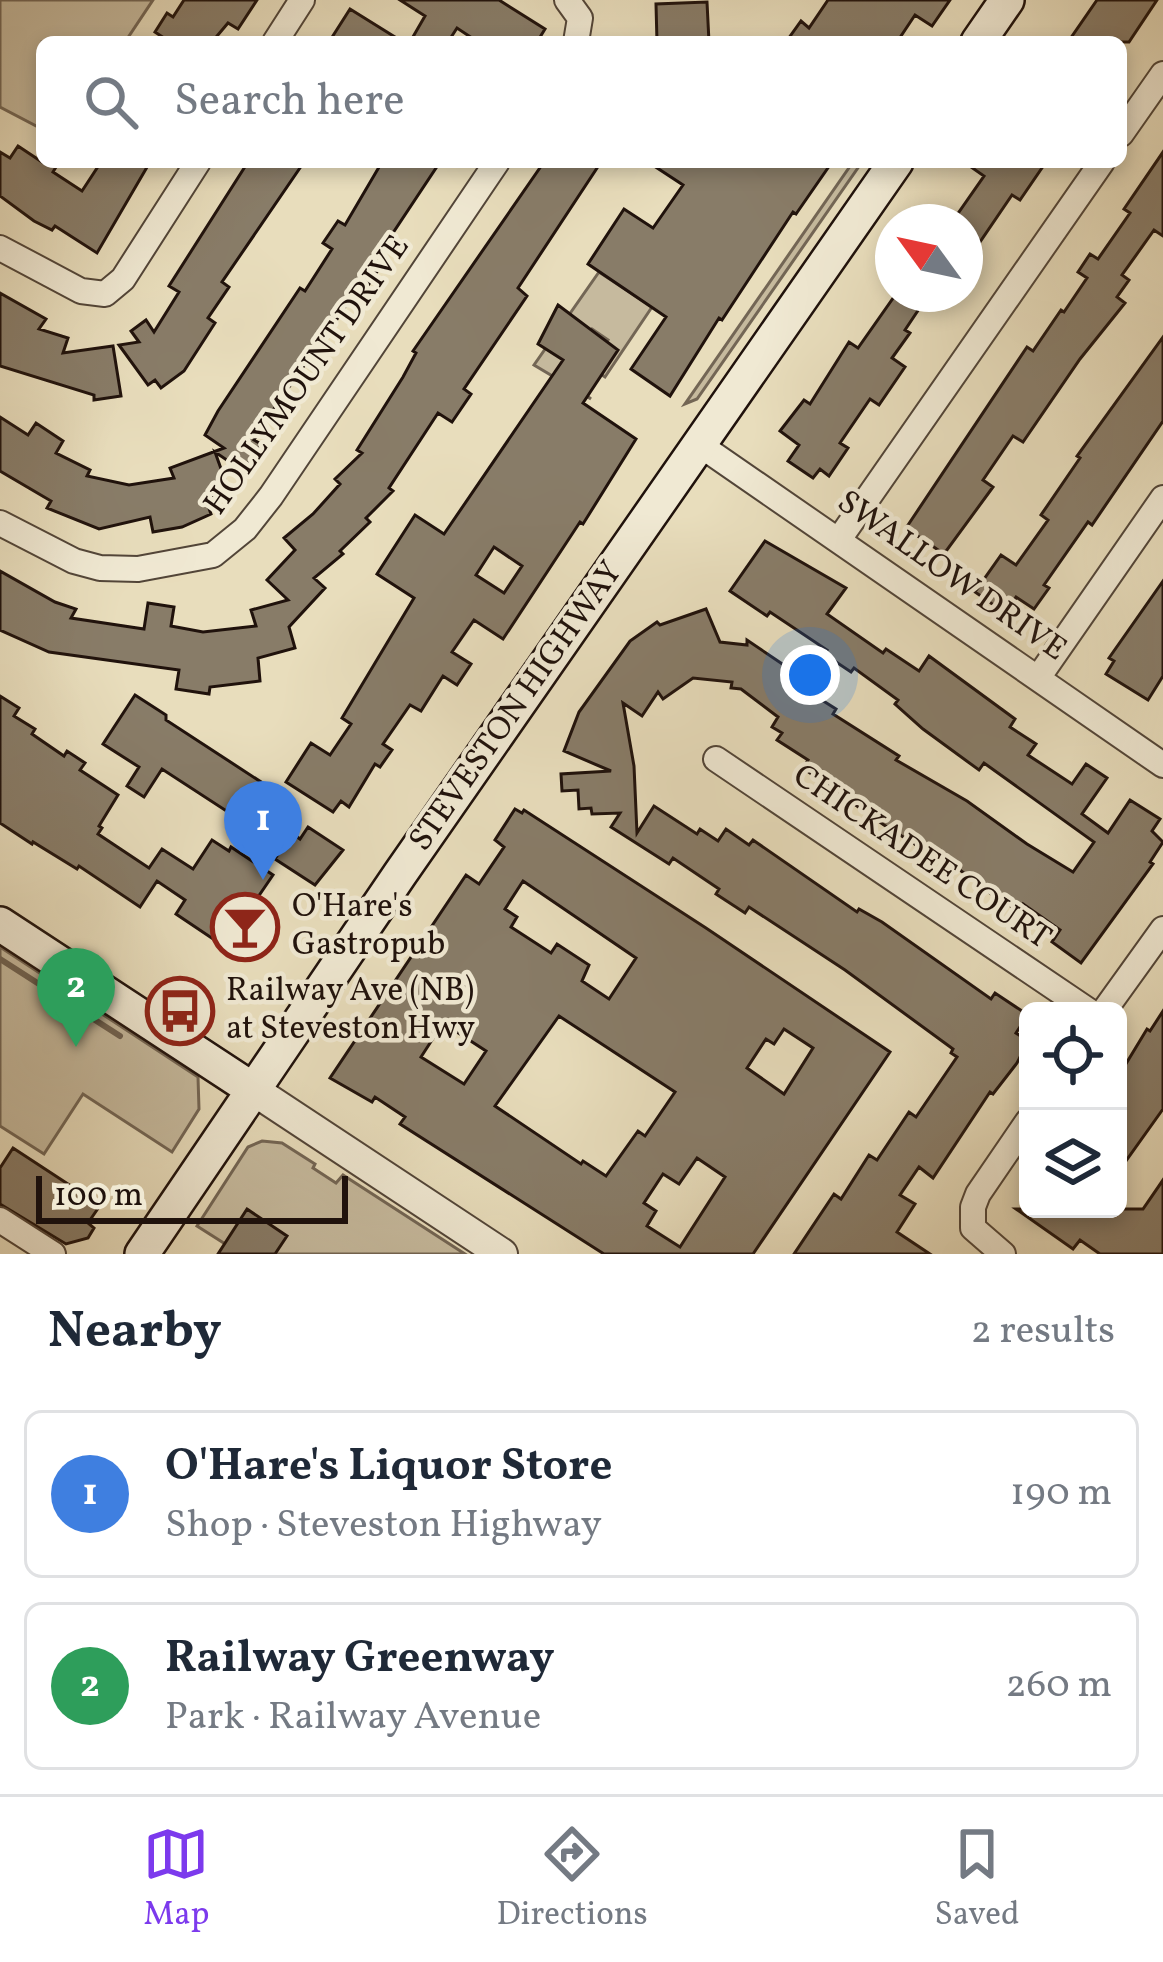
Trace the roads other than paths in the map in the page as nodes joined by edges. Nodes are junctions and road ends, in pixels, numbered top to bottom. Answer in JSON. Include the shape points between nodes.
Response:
{"nodes":[{"id":1,"x":302,"y":0,"type":"edge"},
{"id":2,"x":1007,"y":0,"type":"edge"},
{"id":3,"x":279,"y":36,"type":"edge"},
{"id":4,"x":982,"y":36,"type":"edge"},
{"id":5,"x":1163,"y":74,"type":"edge"},
{"id":6,"x":1127,"y":125,"type":"edge"},
{"id":7,"x":194,"y":168,"type":"edge"},
{"id":8,"x":493,"y":168,"type":"edge"},
{"id":9,"x":892,"y":168,"type":"edge"},
{"id":10,"x":1098,"y":168,"type":"edge"},
{"id":11,"x":0,"y":248,"type":"edge"},
{"id":12,"x":700,"y":445,"type":"junction"},
{"id":13,"x":1163,"y":498,"type":"edge"},
{"id":14,"x":0,"y":523,"type":"edge"},
{"id":15,"x":840,"y":538,"type":"junction"},
{"id":16,"x":1039,"y":678,"type":"junction"},
{"id":17,"x":716,"y":759,"type":"dead end"},
{"id":18,"x":1163,"y":765,"type":"edge"},
{"id":19,"x":0,"y":924,"type":"edge"},
{"id":20,"x":1163,"y":928,"type":"edge"},
{"id":21,"x":1076,"y":1002,"type":"edge"},
{"id":22,"x":1111,"y":1002,"type":"edge"},
{"id":23,"x":253,"y":1089,"type":"junction"},
{"id":24,"x":1019,"y":1135,"type":"edge"},
{"id":25,"x":0,"y":1220,"type":"edge"},
{"id":26,"x":53,"y":1254,"type":"edge"},
{"id":27,"x":142,"y":1254,"type":"edge"},
{"id":28,"x":502,"y":1254,"type":"edge"},
{"id":29,"x":1003,"y":1254,"type":"edge"}],
"edges":[{"from":1,"to":3,"type":"street"},
{"from":2,"to":4,"type":"main road"},
{"from":5,"to":6,"type":"street"},
{"from":7,"to":11,"type":"street","via":[[123,279],[105,294],[81,291]]},
{"from":8,"to":14,"type":"street","name":"HOLLYMOUNT DRIVE","via":[[272,496],[213,556],[100,568]]},
{"from":9,"to":12,"type":"main road","name":"STEVESTON HIGHWAY"},
{"from":10,"to":15,"type":"street"},
{"from":12,"to":15,"type":"street","name":"SWALLOW DRIVE"},
{"from":12,"to":23,"type":"main road","name":"STEVESTON HIGHWAY"},
{"from":13,"to":16,"type":"street"},
{"from":15,"to":16,"type":"street","name":"SWALLOW DRIVE"},
{"from":16,"to":18,"type":"street","name":"SWALLOW DRIVE"},
{"from":17,"to":21,"type":"street","name":"CHICKADEE COURT"},
{"from":19,"to":23,"type":"main road"},
{"from":20,"to":22,"type":"street"},
{"from":23,"to":27,"type":"main road","name":"STEVESTON HIGHWAY"},
{"from":23,"to":28,"type":"street"},
{"from":24,"to":29,"type":"street","via":[[973,1207],[974,1228]]},
{"from":25,"to":26,"type":"street"}]}
